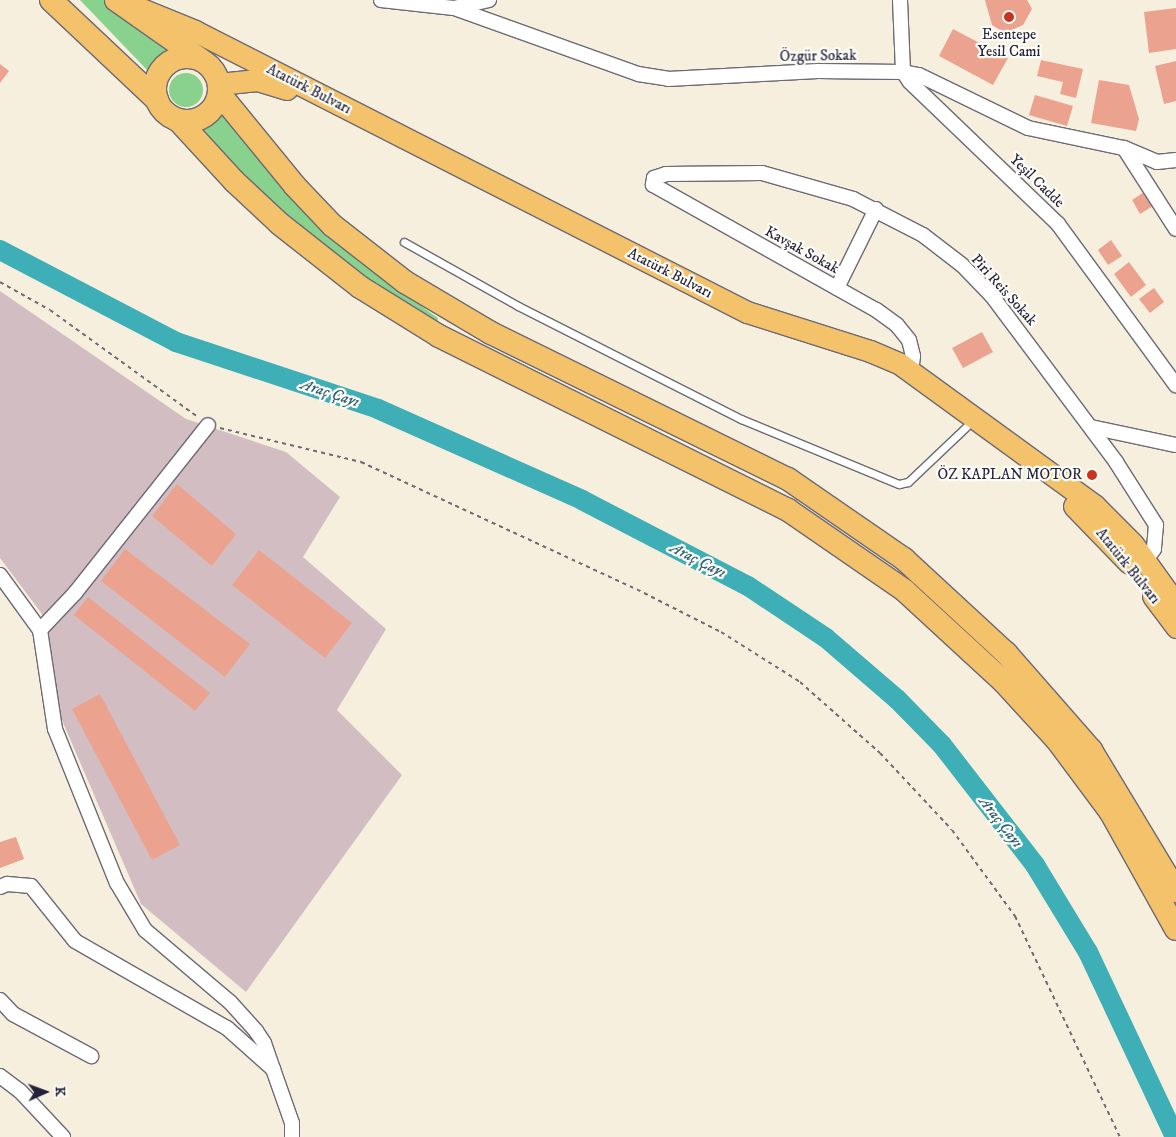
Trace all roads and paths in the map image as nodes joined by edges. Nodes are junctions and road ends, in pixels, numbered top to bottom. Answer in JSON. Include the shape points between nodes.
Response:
{"nodes":[{"id":1,"x":51,"y":0,"type":"edge"},
{"id":2,"x":116,"y":0,"type":"edge"},
{"id":3,"x":381,"y":0,"type":"edge"},
{"id":4,"x":489,"y":0,"type":"edge"},
{"id":5,"x":900,"y":0,"type":"edge"},
{"id":6,"x":454,"y":8,"type":"junction"},
{"id":7,"x":244,"y":57,"type":"junction"},
{"id":8,"x":202,"y":60,"type":"junction"},
{"id":9,"x":903,"y":72,"type":"junction"},
{"id":10,"x":219,"y":88,"type":"junction"},
{"id":11,"x":157,"y":100,"type":"junction"},
{"id":12,"x":178,"y":120,"type":"junction"},
{"id":13,"x":1124,"y":148,"type":"junction"},
{"id":14,"x":1176,"y":160,"type":"edge"},
{"id":15,"x":654,"y":178,"type":"joint"},
{"id":16,"x":876,"y":209,"type":"junction"},
{"id":17,"x":1176,"y":229,"type":"edge"},
{"id":18,"x":404,"y":242,"type":"dead end"},
{"id":19,"x":0,"y":282,"type":"edge"},
{"id":20,"x":837,"y":288,"type":"junction"},
{"id":21,"x":910,"y":371,"type":"junction"},
{"id":22,"x":1176,"y":385,"type":"edge"},
{"id":23,"x":208,"y":425,"type":"junction"},
{"id":24,"x":967,"y":426,"type":"junction"},
{"id":25,"x":1090,"y":427,"type":"junction"},
{"id":26,"x":1176,"y":445,"type":"edge"},
{"id":27,"x":1140,"y":565,"type":"junction"},
{"id":28,"x":0,"y":575,"type":"edge"},
{"id":29,"x":1176,"y":604,"type":"edge"},
{"id":30,"x":1176,"y":627,"type":"edge"},
{"id":31,"x":40,"y":630,"type":"junction"},
{"id":32,"x":0,"y":887,"type":"edge"},
{"id":33,"x":1176,"y":891,"type":"edge"},
{"id":34,"x":1176,"y":928,"type":"edge"},
{"id":35,"x":0,"y":1000,"type":"edge"},
{"id":36,"x":91,"y":1056,"type":"dead end"},
{"id":37,"x":273,"y":1069,"type":"junction"},
{"id":38,"x":0,"y":1076,"type":"edge"},
{"id":39,"x":63,"y":1137,"type":"edge"},
{"id":40,"x":292,"y":1137,"type":"edge"},
{"id":41,"x":1120,"y":1137,"type":"edge"}],
"edges":[{"from":1,"to":11,"type":"highway"},
{"from":2,"to":7,"type":"main road","name":"Atatürk Bulvarı","via":[[178,23]]},
{"from":2,"to":8,"type":"highway","name":"Atatürk Bulvarı"},
{"from":3,"to":6,"type":"street"},
{"from":4,"to":6,"type":"street"},
{"from":5,"to":9,"type":"street"},
{"from":6,"to":9,"type":"street","name":"Özgür Sokak","via":[[638,74],[668,79],[818,71]]},
{"from":7,"to":8,"type":"main road","via":[[224,55]]},
{"from":7,"to":21,"type":"main road","name":"Atatürk Bulvarı","via":[[747,312],[870,351]]},
{"from":8,"to":10,"type":"highway","name":"Atatürk Bulvarı","via":[[216,74]]},
{"from":8,"to":11,"type":"highway","via":[[185,57],[166,65],[156,83]]},
{"from":9,"to":13,"type":"street","name":"Özgür Sokak","via":[[945,86],[1028,128]]},
{"from":9,"to":22,"type":"street","name":"Yeşil Cadde","via":[[1058,224]]},
{"from":10,"to":12,"type":"highway","via":[[217,102],[205,116]]},
{"from":10,"to":24,"type":"main road","name":"Atatürk Bulvarı","via":[[257,80],[285,88],[717,313],[857,358],[910,386]]},
{"from":10,"to":33,"type":"highway","name":"Atatürk Bulvarı","via":[[294,186],[332,225],[405,282],[490,333],[788,479],[904,559],[1006,652],[1090,750]]},
{"from":11,"to":12,"type":"highway","via":[[169,115]]},
{"from":12,"to":34,"type":"highway","via":[[234,181],[280,224],[360,287],[439,336],[788,510],[904,590],[972,652],[1057,740],[1110,811]]},
{"from":13,"to":14,"type":"street","name":"Özgür Sokak","via":[[1157,162]]},
{"from":13,"to":17,"type":"street"},
{"from":15,"to":16,"type":"street","name":"Piri Reis Sokak","via":[[666,174],[762,173]]},
{"from":15,"to":20,"type":"street","name":"Kavşak Sokak","via":[[653,185]]},
{"from":16,"to":20,"type":"street"},
{"from":16,"to":25,"type":"street","name":"Piri Reis Sokak","via":[[923,235],[962,265],[1021,331]]},
{"from":18,"to":24,"type":"lane","via":[[526,310],[741,419],[899,484],[908,482]]},
{"from":19,"to":23,"type":"path","via":[[50,310]]},
{"from":20,"to":21,"type":"street","name":"Kavşak Sokak","via":[[897,325],[909,340],[913,356]]},
{"from":21,"to":27,"type":"main road","name":"Atatürk Bulvarı","via":[[1094,505],[1122,531]]},
{"from":23,"to":31,"type":"street","via":[[75,593]]},
{"from":23,"to":41,"type":"path","via":[[361,462],[652,597],[721,632],[800,682],[880,753],[952,830],[1015,916]]},
{"from":24,"to":27,"type":"main road","name":"Atatürk Bulvarı","via":[[1080,511]]},
{"from":25,"to":26,"type":"street"},
{"from":25,"to":27,"type":"street","name":"Piri Reis Sokak","via":[[1156,526],[1154,549]]},
{"from":27,"to":29,"type":"main road","name":"Atatürk Bulvarı"},
{"from":27,"to":30,"type":"main road","name":"Atatürk Bulvarı"},
{"from":28,"to":31,"type":"street"},
{"from":31,"to":37,"type":"street","via":[[55,729],[117,883],[145,930],[230,1002],[256,1031]]},
{"from":32,"to":37,"type":"street","via":[[7,884],[30,886],[75,942],[227,1028]]},
{"from":35,"to":36,"type":"street","via":[[13,1014]]},
{"from":37,"to":40,"type":"street","via":[[292,1123]]},
{"from":38,"to":39,"type":"street","via":[[20,1091]]}]}
